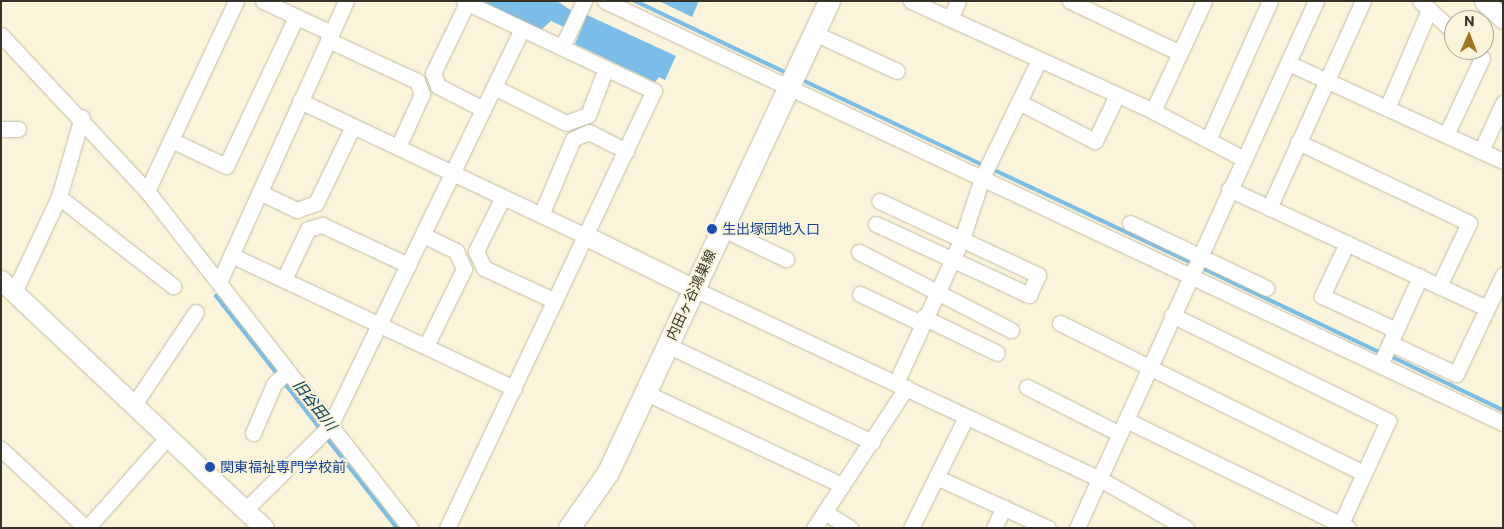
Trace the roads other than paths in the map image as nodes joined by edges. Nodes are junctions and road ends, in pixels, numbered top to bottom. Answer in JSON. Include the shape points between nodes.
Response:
{"nodes":[{"id":1,"x":236,"y":1,"type":"edge"},
{"id":2,"x":264,"y":1,"type":"edge"},
{"id":3,"x":346,"y":1,"type":"edge"},
{"id":4,"x":584,"y":1,"type":"edge"},
{"id":5,"x":605,"y":1,"type":"edge"},
{"id":6,"x":911,"y":1,"type":"edge"},
{"id":7,"x":958,"y":1,"type":"edge"},
{"id":8,"x":1070,"y":1,"type":"edge"},
{"id":9,"x":1204,"y":1,"type":"edge"},
{"id":10,"x":1270,"y":1,"type":"edge"},
{"id":11,"x":1316,"y":1,"type":"edge"},
{"id":12,"x":1363,"y":1,"type":"edge"},
{"id":13,"x":1484,"y":1,"type":"edge"},
{"id":14,"x":465,"y":2,"type":"edge"},
{"id":15,"x":823,"y":3,"type":"edge"},
{"id":16,"x":1424,"y":5,"type":"edge"},
{"id":17,"x":296,"y":17,"type":"junction"},
{"id":18,"x":1503,"y":18,"type":"edge"},
{"id":19,"x":950,"y":19,"type":"junction"},
{"id":20,"x":1444,"y":23,"type":"edge"},
{"id":21,"x":522,"y":28,"type":"junction"},
{"id":22,"x":814,"y":33,"type":"junction"},
{"id":23,"x":1,"y":36,"type":"edge"},
{"id":24,"x":330,"y":37,"type":"junction"},
{"id":25,"x":562,"y":47,"type":"junction"},
{"id":26,"x":1180,"y":53,"type":"junction"},
{"id":27,"x":1039,"y":60,"type":"junction"},
{"id":28,"x":1481,"y":60,"type":"edge"},
{"id":29,"x":1288,"y":63,"type":"junction"},
{"id":30,"x":606,"y":68,"type":"junction"},
{"id":31,"x":897,"y":71,"type":"dead end"},
{"id":32,"x":1326,"y":81,"type":"junction"},
{"id":33,"x":494,"y":87,"type":"junction"},
{"id":34,"x":788,"y":87,"type":"junction"},
{"id":35,"x":1117,"y":95,"type":"junction"},
{"id":36,"x":300,"y":101,"type":"junction"},
{"id":37,"x":1019,"y":102,"type":"junction"},
{"id":38,"x":1503,"y":103,"type":"edge"},
{"id":39,"x":1387,"y":108,"type":"junction"},
{"id":40,"x":484,"y":109,"type":"junction"},
{"id":41,"x":1153,"y":111,"type":"junction"},
{"id":42,"x":82,"y":117,"type":"junction"},
{"id":43,"x":1499,"y":122,"type":"edge"},
{"id":44,"x":353,"y":126,"type":"junction"},
{"id":45,"x":1,"y":129,"type":"edge"},
{"id":46,"x":18,"y":129,"type":"dead end"},
{"id":47,"x":1446,"y":135,"type":"junction"},
{"id":48,"x":171,"y":140,"type":"junction"},
{"id":49,"x":1208,"y":140,"type":"junction"},
{"id":50,"x":1298,"y":142,"type":"junction"},
{"id":51,"x":398,"y":147,"type":"junction"},
{"id":52,"x":626,"y":151,"type":"junction"},
{"id":53,"x":1481,"y":151,"type":"junction"},
{"id":54,"x":1242,"y":158,"type":"junction"},
{"id":55,"x":1503,"y":161,"type":"edge"},
{"id":56,"x":453,"y":172,"type":"junction"},
{"id":57,"x":982,"y":178,"type":"junction"},
{"id":58,"x":1229,"y":189,"type":"junction"},
{"id":59,"x":147,"y":191,"type":"junction"},
{"id":60,"x":259,"y":192,"type":"junction"},
{"id":61,"x":503,"y":197,"type":"junction"},
{"id":62,"x":59,"y":198,"type":"junction"},
{"id":63,"x":879,"y":201,"type":"dead end"},
{"id":64,"x":1269,"y":208,"type":"junction"},
{"id":65,"x":541,"y":214,"type":"junction"},
{"id":66,"x":1130,"y":223,"type":"dead end"},
{"id":67,"x":876,"y":224,"type":"dead end"},
{"id":68,"x":722,"y":229,"type":"junction"},
{"id":69,"x":423,"y":235,"type":"junction"},
{"id":70,"x":586,"y":236,"type":"junction"},
{"id":71,"x":962,"y":239,"type":"junction"},
{"id":72,"x":1346,"y":243,"type":"junction"},
{"id":73,"x":859,"y":252,"type":"dead end"},
{"id":74,"x":231,"y":255,"type":"junction"},
{"id":75,"x":1198,"y":255,"type":"junction"},
{"id":76,"x":786,"y":259,"type":"dead end"},
{"id":77,"x":952,"y":260,"type":"junction"},
{"id":78,"x":408,"y":265,"type":"junction"},
{"id":79,"x":1503,"y":275,"type":"edge"},
{"id":80,"x":1190,"y":276,"type":"junction"},
{"id":81,"x":1420,"y":277,"type":"junction"},
{"id":82,"x":220,"y":280,"type":"junction"},
{"id":83,"x":284,"y":280,"type":"junction"},
{"id":84,"x":5,"y":284,"type":"edge"},
{"id":85,"x":172,"y":286,"type":"dead end"},
{"id":86,"x":1439,"y":286,"type":"junction"},
{"id":87,"x":1266,"y":288,"type":"dead end"},
{"id":88,"x":694,"y":289,"type":"junction"},
{"id":89,"x":934,"y":291,"type":"junction"},
{"id":90,"x":860,"y":294,"type":"dead end"},
{"id":91,"x":555,"y":301,"type":"junction"},
{"id":92,"x":1487,"y":308,"type":"junction"},
{"id":93,"x":196,"y":312,"type":"dead end"},
{"id":94,"x":1172,"y":315,"type":"junction"},
{"id":95,"x":922,"y":320,"type":"junction"},
{"id":96,"x":1060,"y":323,"type":"dead end"},
{"id":97,"x":380,"y":324,"type":"junction"},
{"id":98,"x":1011,"y":330,"type":"dead end"},
{"id":99,"x":1393,"y":337,"type":"junction"},
{"id":100,"x":667,"y":345,"type":"junction"},
{"id":101,"x":426,"y":346,"type":"junction"},
{"id":102,"x":997,"y":353,"type":"dead end"},
{"id":103,"x":1380,"y":365,"type":"junction"},
{"id":104,"x":1148,"y":369,"type":"junction"},
{"id":105,"x":288,"y":371,"type":"junction"},
{"id":106,"x":901,"y":385,"type":"junction"},
{"id":107,"x":1027,"y":386,"type":"dead end"},
{"id":108,"x":514,"y":388,"type":"junction"},
{"id":109,"x":644,"y":392,"type":"junction"},
{"id":110,"x":133,"y":406,"type":"junction"},
{"id":111,"x":966,"y":417,"type":"junction"},
{"id":112,"x":1126,"y":420,"type":"junction"},
{"id":113,"x":1503,"y":423,"type":"edge"},
{"id":114,"x":330,"y":426,"type":"junction"},
{"id":115,"x":253,"y":433,"type":"dead end"},
{"id":116,"x":1120,"y":434,"type":"junction"},
{"id":117,"x":167,"y":438,"type":"junction"},
{"id":118,"x":872,"y":442,"type":"junction"},
{"id":119,"x":1,"y":449,"type":"edge"},
{"id":120,"x":1364,"y":473,"type":"junction"},
{"id":121,"x":936,"y":477,"type":"junction"},
{"id":122,"x":1100,"y":479,"type":"junction"},
{"id":123,"x":842,"y":485,"type":"junction"},
{"id":124,"x":1004,"y":508,"type":"junction"},
{"id":125,"x":245,"y":510,"type":"junction"},
{"id":126,"x":825,"y":512,"type":"junction"},
{"id":127,"x":1343,"y":527,"type":"edge"},
{"id":128,"x":86,"y":528,"type":"edge"},
{"id":129,"x":264,"y":528,"type":"edge"},
{"id":130,"x":410,"y":528,"type":"edge"},
{"id":131,"x":447,"y":528,"type":"edge"},
{"id":132,"x":569,"y":528,"type":"edge"},
{"id":133,"x":814,"y":528,"type":"edge"},
{"id":134,"x":850,"y":528,"type":"edge"},
{"id":135,"x":911,"y":528,"type":"edge"},
{"id":136,"x":994,"y":528,"type":"edge"},
{"id":137,"x":1048,"y":528,"type":"edge"},
{"id":138,"x":1077,"y":528,"type":"edge"},
{"id":139,"x":1186,"y":528,"type":"edge"}],
"edges":[{"from":1,"to":48,"type":"street"},
{"from":2,"to":17,"type":"street"},
{"from":3,"to":24,"type":"street"},
{"from":4,"to":25,"type":"street"},
{"from":5,"to":34,"type":"street"},
{"from":6,"to":19,"type":"street"},
{"from":7,"to":19,"type":"street"},
{"from":8,"to":26,"type":"street"},
{"from":9,"to":26,"type":"street"},
{"from":10,"to":49,"type":"street"},
{"from":11,"to":29,"type":"street"},
{"from":12,"to":32,"type":"street"},
{"from":13,"to":18,"type":"street"},
{"from":14,"to":21,"type":"street"},
{"from":14,"to":40,"type":"street","via":[[433,73],[438,86]]},
{"from":15,"to":22,"type":"main road","name":"内田ヶ谷鴻巣線"},
{"from":16,"to":20,"type":"street"},
{"from":16,"to":39,"type":"street"},
{"from":17,"to":24,"type":"street"},
{"from":17,"to":48,"type":"street","via":[[226,166]]},
{"from":19,"to":27,"type":"street"},
{"from":21,"to":25,"type":"street"},
{"from":21,"to":33,"type":"street"},
{"from":22,"to":31,"type":"street"},
{"from":22,"to":34,"type":"main road","name":"内田ヶ谷鴻巣線"},
{"from":23,"to":42,"type":"street"},
{"from":24,"to":36,"type":"street"},
{"from":24,"to":51,"type":"street","via":[[417,81],[422,94]]},
{"from":25,"to":30,"type":"street"},
{"from":26,"to":41,"type":"street"},
{"from":27,"to":35,"type":"street"},
{"from":27,"to":37,"type":"street"},
{"from":28,"to":47,"type":"street"},
{"from":29,"to":32,"type":"street"},
{"from":29,"to":54,"type":"street"},
{"from":30,"to":33,"type":"street","via":[[588,115],[566,123]]},
{"from":30,"to":52,"type":"street","via":[[654,91]]},
{"from":32,"to":39,"type":"street"},
{"from":32,"to":50,"type":"street"},
{"from":33,"to":40,"type":"street"},
{"from":34,"to":57,"type":"street"},
{"from":34,"to":68,"type":"main road","name":"内田ヶ谷鴻巣線"},
{"from":35,"to":37,"type":"street","via":[[1095,141]]},
{"from":35,"to":41,"type":"street"},
{"from":36,"to":44,"type":"street"},
{"from":36,"to":60,"type":"street"},
{"from":37,"to":57,"type":"street"},
{"from":38,"to":43,"type":"street"},
{"from":39,"to":47,"type":"street"},
{"from":40,"to":56,"type":"street"},
{"from":41,"to":49,"type":"street"},
{"from":42,"to":59,"type":"street"},
{"from":42,"to":62,"type":"street"},
{"from":43,"to":53,"type":"street"},
{"from":44,"to":51,"type":"street"},
{"from":44,"to":60,"type":"street","via":[[316,203],[297,210]]},
{"from":45,"to":46,"type":"street"},
{"from":47,"to":53,"type":"street"},
{"from":48,"to":59,"type":"street"},
{"from":49,"to":54,"type":"street"},
{"from":50,"to":64,"type":"street"},
{"from":50,"to":86,"type":"street","via":[[1469,222]]},
{"from":51,"to":56,"type":"street"},
{"from":52,"to":65,"type":"street","via":[[589,132],[573,139]]},
{"from":52,"to":70,"type":"street"},
{"from":53,"to":55,"type":"street"},
{"from":54,"to":58,"type":"street"},
{"from":56,"to":61,"type":"street"},
{"from":56,"to":69,"type":"street"},
{"from":57,"to":71,"type":"street"},
{"from":57,"to":80,"type":"street"},
{"from":58,"to":64,"type":"street"},
{"from":58,"to":75,"type":"street"},
{"from":59,"to":82,"type":"street"},
{"from":60,"to":74,"type":"street"},
{"from":61,"to":65,"type":"street"},
{"from":61,"to":91,"type":"street","via":[[476,250],[484,268]]},
{"from":62,"to":84,"type":"street"},
{"from":62,"to":85,"type":"street"},
{"from":63,"to":71,"type":"street"},
{"from":64,"to":72,"type":"street"},
{"from":65,"to":70,"type":"street"},
{"from":66,"to":75,"type":"street"},
{"from":67,"to":77,"type":"street"},
{"from":68,"to":76,"type":"street"},
{"from":68,"to":88,"type":"main road","name":"内田ヶ谷鴻巣線"},
{"from":69,"to":78,"type":"street"},
{"from":69,"to":101,"type":"street","via":[[456,251],[464,269]]},
{"from":70,"to":88,"type":"street"},
{"from":70,"to":91,"type":"street"},
{"from":71,"to":77,"type":"street"},
{"from":71,"to":77,"type":"street","via":[[1038,275],[1028,295]]},
{"from":72,"to":81,"type":"street"},
{"from":72,"to":99,"type":"street","via":[[1322,296]]},
{"from":73,"to":89,"type":"street"},
{"from":74,"to":82,"type":"street"},
{"from":74,"to":83,"type":"street"},
{"from":75,"to":80,"type":"street"},
{"from":75,"to":87,"type":"street"},
{"from":77,"to":89,"type":"street"},
{"from":78,"to":83,"type":"street","via":[[322,226],[308,230]]},
{"from":78,"to":97,"type":"street"},
{"from":79,"to":92,"type":"street"},
{"from":80,"to":94,"type":"street"},
{"from":80,"to":103,"type":"street"},
{"from":81,"to":86,"type":"street"},
{"from":81,"to":99,"type":"street"},
{"from":82,"to":105,"type":"street"},
{"from":83,"to":97,"type":"street"},
{"from":84,"to":110,"type":"street"},
{"from":86,"to":92,"type":"street"},
{"from":88,"to":100,"type":"main road","name":"内田ヶ谷鴻巣線"},
{"from":88,"to":106,"type":"street"},
{"from":89,"to":95,"type":"street"},
{"from":89,"to":98,"type":"street"},
{"from":90,"to":95,"type":"street"},
{"from":91,"to":108,"type":"street"},
{"from":92,"to":99,"type":"street","via":[[1456,374]]},
{"from":93,"to":110,"type":"street"},
{"from":94,"to":104,"type":"street"},
{"from":94,"to":120,"type":"street","via":[[1388,421]]},
{"from":95,"to":102,"type":"street"},
{"from":95,"to":106,"type":"street"},
{"from":96,"to":104,"type":"street"},
{"from":97,"to":101,"type":"street"},
{"from":97,"to":114,"type":"street"},
{"from":99,"to":103,"type":"street"},
{"from":100,"to":109,"type":"main road","name":"内田ヶ谷鴻巣線"},
{"from":100,"to":118,"type":"street"},
{"from":101,"to":108,"type":"street"},
{"from":103,"to":113,"type":"street"},
{"from":104,"to":112,"type":"street"},
{"from":104,"to":120,"type":"street"},
{"from":105,"to":114,"type":"street"},
{"from":105,"to":115,"type":"street","via":[[274,384]]},
{"from":106,"to":111,"type":"street"},
{"from":106,"to":118,"type":"street"},
{"from":107,"to":116,"type":"street"},
{"from":108,"to":131,"type":"street"},
{"from":109,"to":123,"type":"street"},
{"from":109,"to":132,"type":"main road","name":"内田ヶ谷鴻巣線","via":[[608,472]]},
{"from":110,"to":117,"type":"street"},
{"from":111,"to":121,"type":"street"},
{"from":111,"to":122,"type":"street"},
{"from":112,"to":116,"type":"street"},
{"from":112,"to":127,"type":"street"},
{"from":114,"to":125,"type":"street"},
{"from":114,"to":130,"type":"street"},
{"from":116,"to":122,"type":"street"},
{"from":117,"to":125,"type":"street"},
{"from":117,"to":128,"type":"street"},
{"from":118,"to":123,"type":"street"},
{"from":119,"to":128,"type":"street"},
{"from":120,"to":127,"type":"street"},
{"from":121,"to":124,"type":"street"},
{"from":121,"to":135,"type":"street"},
{"from":122,"to":138,"type":"street"},
{"from":122,"to":139,"type":"street"},
{"from":123,"to":126,"type":"street"},
{"from":124,"to":136,"type":"street"},
{"from":124,"to":137,"type":"street"},
{"from":125,"to":129,"type":"street"},
{"from":126,"to":133,"type":"street"},
{"from":126,"to":134,"type":"street"}]}
